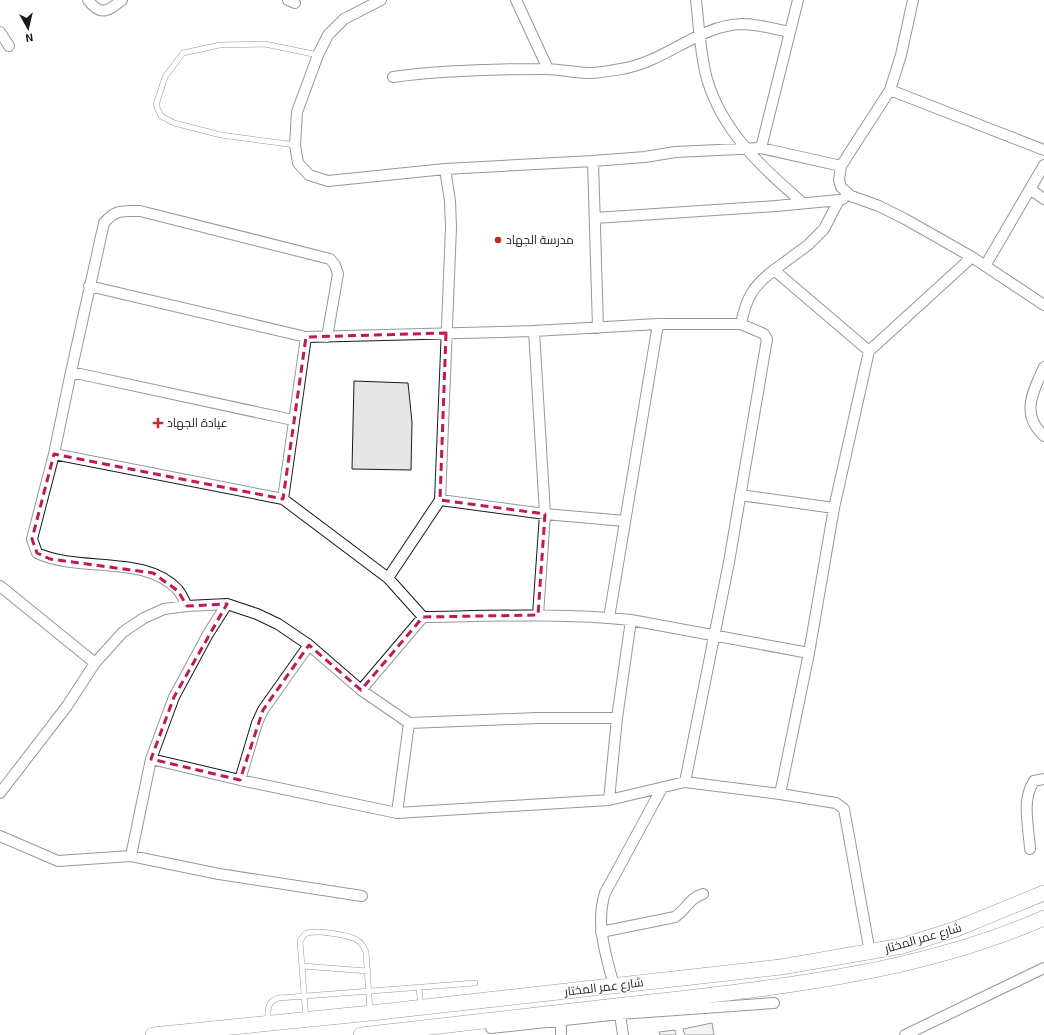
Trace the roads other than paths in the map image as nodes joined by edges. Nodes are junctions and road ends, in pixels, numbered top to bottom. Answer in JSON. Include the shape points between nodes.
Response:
{"nodes":[{"id":1,"x":88,"y":0,"type":"edge"},
{"id":2,"x":122,"y":0,"type":"edge"},
{"id":3,"x":516,"y":0,"type":"edge"},
{"id":4,"x":696,"y":0,"type":"edge"},
{"id":5,"x":798,"y":0,"type":"edge"},
{"id":6,"x":913,"y":0,"type":"edge"},
{"id":7,"x":378,"y":1,"type":"edge"},
{"id":8,"x":0,"y":32,"type":"edge"},
{"id":9,"x":790,"y":32,"type":"junction"},
{"id":10,"x":700,"y":36,"type":"junction"},
{"id":11,"x":9,"y":46,"type":"dead end"},
{"id":12,"x":318,"y":55,"type":"junction"},
{"id":13,"x":548,"y":69,"type":"junction"},
{"id":14,"x":393,"y":77,"type":"dead end"},
{"id":15,"x":890,"y":90,"type":"junction"},
{"id":16,"x":295,"y":145,"type":"junction"},
{"id":17,"x":744,"y":148,"type":"junction"},
{"id":18,"x":761,"y":148,"type":"junction"},
{"id":19,"x":1044,"y":150,"type":"edge"},
{"id":20,"x":593,"y":161,"type":"junction"},
{"id":21,"x":1044,"y":165,"type":"edge"},
{"id":22,"x":840,"y":166,"type":"junction"},
{"id":23,"x":445,"y":169,"type":"junction"},
{"id":24,"x":1030,"y":190,"type":"junction"},
{"id":25,"x":857,"y":198,"type":"junction"},
{"id":26,"x":1044,"y":199,"type":"edge"},
{"id":27,"x":839,"y":200,"type":"junction"},
{"id":28,"x":803,"y":203,"type":"junction"},
{"id":29,"x":595,"y":218,"type":"junction"},
{"id":30,"x":972,"y":257,"type":"junction"},
{"id":31,"x":985,"y":266,"type":"junction"},
{"id":32,"x":774,"y":270,"type":"junction"},
{"id":33,"x":89,"y":286,"type":"junction"},
{"id":34,"x":1044,"y":305,"type":"edge"},
{"id":35,"x":658,"y":324,"type":"junction"},
{"id":36,"x":741,"y":324,"type":"junction"},
{"id":37,"x":598,"y":328,"type":"junction"},
{"id":38,"x":534,"y":331,"type":"junction"},
{"id":39,"x":446,"y":332,"type":"junction"},
{"id":40,"x":306,"y":337,"type":"junction"},
{"id":41,"x":327,"y":337,"type":"junction"},
{"id":42,"x":869,"y":351,"type":"junction"},
{"id":43,"x":1044,"y":367,"type":"edge"},
{"id":44,"x":71,"y":372,"type":"junction"},
{"id":45,"x":293,"y":420,"type":"junction"},
{"id":46,"x":1044,"y":436,"type":"edge"},
{"id":47,"x":54,"y":454,"type":"junction"},
{"id":48,"x":740,"y":494,"type":"junction"},
{"id":49,"x":283,"y":499,"type":"junction"},
{"id":50,"x":440,"y":500,"type":"junction"},
{"id":51,"x":834,"y":508,"type":"junction"},
{"id":52,"x":545,"y":514,"type":"junction"},
{"id":53,"x":625,"y":521,"type":"junction"},
{"id":54,"x":388,"y":578,"type":"junction"},
{"id":55,"x":0,"y":586,"type":"edge"},
{"id":56,"x":227,"y":604,"type":"junction"},
{"id":57,"x":188,"y":606,"type":"junction"},
{"id":58,"x":538,"y":615,"type":"junction"},
{"id":59,"x":423,"y":617,"type":"junction"},
{"id":60,"x":609,"y":618,"type":"junction"},
{"id":61,"x":631,"y":620,"type":"junction"},
{"id":62,"x":715,"y":637,"type":"junction"},
{"id":63,"x":309,"y":645,"type":"junction"},
{"id":64,"x":809,"y":653,"type":"junction"},
{"id":65,"x":95,"y":663,"type":"junction"},
{"id":66,"x":361,"y":690,"type":"junction"},
{"id":67,"x":617,"y":718,"type":"junction"},
{"id":68,"x":409,"y":723,"type":"junction"},
{"id":69,"x":152,"y":759,"type":"junction"},
{"id":70,"x":1044,"y":779,"type":"edge"},
{"id":71,"x":240,"y":780,"type":"junction"},
{"id":72,"x":685,"y":782,"type":"junction"},
{"id":73,"x":662,"y":788,"type":"junction"},
{"id":74,"x":0,"y":793,"type":"edge"},
{"id":75,"x":780,"y":794,"type":"junction"},
{"id":76,"x":608,"y":800,"type":"junction"},
{"id":77,"x":397,"y":813,"type":"junction"},
{"id":78,"x":0,"y":836,"type":"edge"},
{"id":79,"x":1030,"y":849,"type":"dead end"},
{"id":80,"x":131,"y":856,"type":"junction"},
{"id":81,"x":1044,"y":893,"type":"edge"},
{"id":82,"x":703,"y":894,"type":"dead end"},
{"id":83,"x":362,"y":896,"type":"dead end"},
{"id":84,"x":1043,"y":920,"type":"edge"},
{"id":85,"x":601,"y":932,"type":"junction"},
{"id":86,"x":870,"y":953,"type":"junction"},
{"id":87,"x":302,"y":966,"type":"junction"},
{"id":88,"x":1044,"y":968,"type":"edge"},
{"id":89,"x":368,"y":971,"type":"junction"},
{"id":90,"x":475,"y":984,"type":"dead end"},
{"id":91,"x":614,"y":986,"type":"junction"},
{"id":92,"x":419,"y":988,"type":"junction"},
{"id":93,"x":368,"y":991,"type":"junction"},
{"id":94,"x":559,"y":992,"type":"junction"},
{"id":95,"x":304,"y":995,"type":"junction"},
{"id":96,"x":774,"y":1003,"type":"dead end"},
{"id":97,"x":421,"y":1008,"type":"junction"},
{"id":98,"x":371,"y":1014,"type":"junction"},
{"id":99,"x":620,"y":1014,"type":"junction"},
{"id":100,"x":561,"y":1016,"type":"junction"},
{"id":101,"x":306,"y":1020,"type":"junction"},
{"id":102,"x":268,"y":1024,"type":"junction"},
{"id":103,"x":402,"y":1033,"type":"edge"},
{"id":104,"x":153,"y":1035,"type":"edge"},
{"id":105,"x":361,"y":1035,"type":"edge"},
{"id":106,"x":422,"y":1035,"type":"edge"},
{"id":107,"x":561,"y":1035,"type":"edge"},
{"id":108,"x":623,"y":1035,"type":"edge"},
{"id":109,"x":905,"y":1035,"type":"edge"}],
"edges":[{"from":1,"to":2,"type":"street","via":[[94,8],[103,11],[110,10]]},
{"from":3,"to":13,"type":"street"},
{"from":4,"to":10,"type":"street"},
{"from":5,"to":9,"type":"street"},
{"from":6,"to":15,"type":"street"},
{"from":7,"to":12,"type":"street","via":[[344,19],[328,35]]},
{"from":8,"to":11,"type":"street"},
{"from":9,"to":10,"type":"street","via":[[742,24],[718,28]]},
{"from":9,"to":18,"type":"street"},
{"from":10,"to":13,"type":"street","via":[[661,56],[628,68],[591,73]]},
{"from":10,"to":17,"type":"street","via":[[707,79],[719,109]]},
{"from":12,"to":16,"type":"street","via":[[297,112]]},
{"from":12,"to":16,"type":"lane","via":[[265,44],[220,45],[183,53],[164,77],[156,105],[161,116],[174,122],[221,135]]},
{"from":13,"to":14,"type":"street","via":[[451,70]]},
{"from":15,"to":19,"type":"street"},
{"from":15,"to":22,"type":"street"},
{"from":16,"to":23,"type":"street","via":[[298,163],[309,175],[328,181]]},
{"from":17,"to":18,"type":"street"},
{"from":17,"to":20,"type":"street","via":[[674,152]]},
{"from":17,"to":28,"type":"street","via":[[771,176]]},
{"from":18,"to":22,"type":"street"},
{"from":20,"to":23,"type":"street"},
{"from":20,"to":29,"type":"street"},
{"from":21,"to":24,"type":"street"},
{"from":22,"to":25,"type":"street","via":[[838,180],[841,187]]},
{"from":23,"to":39,"type":"street","via":[[451,227]]},
{"from":24,"to":26,"type":"street"},
{"from":24,"to":31,"type":"street"},
{"from":25,"to":27,"type":"street"},
{"from":25,"to":30,"type":"street","via":[[905,218]]},
{"from":27,"to":28,"type":"street"},
{"from":27,"to":32,"type":"street","via":[[824,229],[808,245]]},
{"from":28,"to":29,"type":"street"},
{"from":29,"to":37,"type":"street"},
{"from":30,"to":31,"type":"street"},
{"from":30,"to":42,"type":"street"},
{"from":31,"to":34,"type":"street"},
{"from":32,"to":36,"type":"street","via":[[763,278],[750,294]]},
{"from":32,"to":42,"type":"street"},
{"from":33,"to":40,"type":"street"},
{"from":33,"to":41,"type":"street","via":[[104,222],[113,213],[140,211],[330,259],[336,265],[338,274]]},
{"from":33,"to":44,"type":"street"},
{"from":35,"to":36,"type":"street"},
{"from":35,"to":37,"type":"street"},
{"from":35,"to":53,"type":"street"},
{"from":36,"to":48,"type":"street","via":[[764,334],[767,339]]},
{"from":37,"to":38,"type":"street"},
{"from":38,"to":39,"type":"street"},
{"from":38,"to":52,"type":"street"},
{"from":39,"to":41,"type":"street"},
{"from":39,"to":50,"type":"street"},
{"from":40,"to":41,"type":"street"},
{"from":40,"to":45,"type":"street"},
{"from":42,"to":51,"type":"street"},
{"from":43,"to":46,"type":"street","via":[[1030,398],[1030,410],[1038,431]]},
{"from":44,"to":45,"type":"street"},
{"from":44,"to":47,"type":"street"},
{"from":45,"to":49,"type":"street"},
{"from":47,"to":49,"type":"street"},
{"from":47,"to":57,"type":"street","via":[[32,539],[37,553],[50,559],[132,568],[153,574],[168,581]]},
{"from":48,"to":51,"type":"street"},
{"from":48,"to":62,"type":"street"},
{"from":49,"to":54,"type":"street"},
{"from":50,"to":52,"type":"street"},
{"from":50,"to":54,"type":"street"},
{"from":51,"to":64,"type":"street"},
{"from":52,"to":53,"type":"street"},
{"from":52,"to":58,"type":"street"},
{"from":53,"to":60,"type":"street"},
{"from":54,"to":59,"type":"street"},
{"from":55,"to":65,"type":"street"},
{"from":56,"to":57,"type":"street"},
{"from":56,"to":63,"type":"street","via":[[278,624]]},
{"from":56,"to":69,"type":"street","via":[[177,691]]},
{"from":57,"to":65,"type":"street","via":[[164,609],[144,618],[123,632]]},
{"from":58,"to":59,"type":"street"},
{"from":58,"to":60,"type":"street"},
{"from":59,"to":66,"type":"street"},
{"from":60,"to":61,"type":"street"},
{"from":61,"to":62,"type":"street"},
{"from":61,"to":67,"type":"street"},
{"from":62,"to":64,"type":"street"},
{"from":62,"to":72,"type":"street"},
{"from":63,"to":66,"type":"street"},
{"from":63,"to":71,"type":"street","via":[[263,710]]},
{"from":64,"to":75,"type":"street"},
{"from":65,"to":74,"type":"street","via":[[67,706]]},
{"from":66,"to":68,"type":"street"},
{"from":67,"to":68,"type":"street"},
{"from":67,"to":76,"type":"street"},
{"from":68,"to":77,"type":"street"},
{"from":69,"to":71,"type":"street"},
{"from":69,"to":80,"type":"street"},
{"from":70,"to":79,"type":"street","via":[[1034,782],[1026,800]]},
{"from":71,"to":77,"type":"street"},
{"from":72,"to":73,"type":"street"},
{"from":72,"to":75,"type":"street"},
{"from":73,"to":76,"type":"street"},
{"from":73,"to":85,"type":"street","via":[[605,893],[601,906]]},
{"from":75,"to":86,"type":"street","via":[[836,803],[844,809]]},
{"from":76,"to":77,"type":"street"},
{"from":78,"to":80,"type":"street","via":[[58,861]]},
{"from":80,"to":83,"type":"street","via":[[220,874]]},
{"from":81,"to":86,"type":"street","name":"شارع عمر المختار","via":[[956,930]]},
{"from":82,"to":85,"type":"street","via":[[694,896],[683,912],[675,917]]},
{"from":84,"to":100,"type":"street","name":"شارع عمر المختار","via":[[958,949],[863,973]]},
{"from":85,"to":91,"type":"street"},
{"from":86,"to":91,"type":"street","name":"شارع عمر المختار","via":[[781,967]]},
{"from":87,"to":89,"type":"lane"},
{"from":87,"to":89,"type":"lane","via":[[300,941],[305,934],[313,931],[352,937],[360,942],[366,952]]},
{"from":87,"to":95,"type":"lane"},
{"from":88,"to":109,"type":"street"},
{"from":89,"to":93,"type":"lane"},
{"from":90,"to":92,"type":"lane"},
{"from":91,"to":94,"type":"street","name":"شارع عمر المختار"},
{"from":92,"to":93,"type":"lane"},
{"from":92,"to":97,"type":"lane"},
{"from":93,"to":95,"type":"lane"},
{"from":93,"to":98,"type":"lane"},
{"from":94,"to":97,"type":"street","name":"شارع عمر المختار"},
{"from":94,"to":100,"type":"street"},
{"from":95,"to":101,"type":"lane"},
{"from":95,"to":102,"type":"lane","via":[[272,1000],[268,1006]]},
{"from":96,"to":99,"type":"street"},
{"from":97,"to":98,"type":"street","name":"شارع عمر المختار"},
{"from":98,"to":101,"type":"street","name":"شارع عمر المختار"},
{"from":99,"to":100,"type":"street"},
{"from":99,"to":108,"type":"street"},
{"from":100,"to":103,"type":"street","name":"شارع عمر المختار"},
{"from":100,"to":106,"type":"street"},
{"from":100,"to":107,"type":"street"},
{"from":101,"to":102,"type":"street","name":"شارع عمر المختار"},
{"from":102,"to":104,"type":"street","name":"شارع عمر المختار"},
{"from":103,"to":105,"type":"street","name":"شارع عمر المختار"}]}
